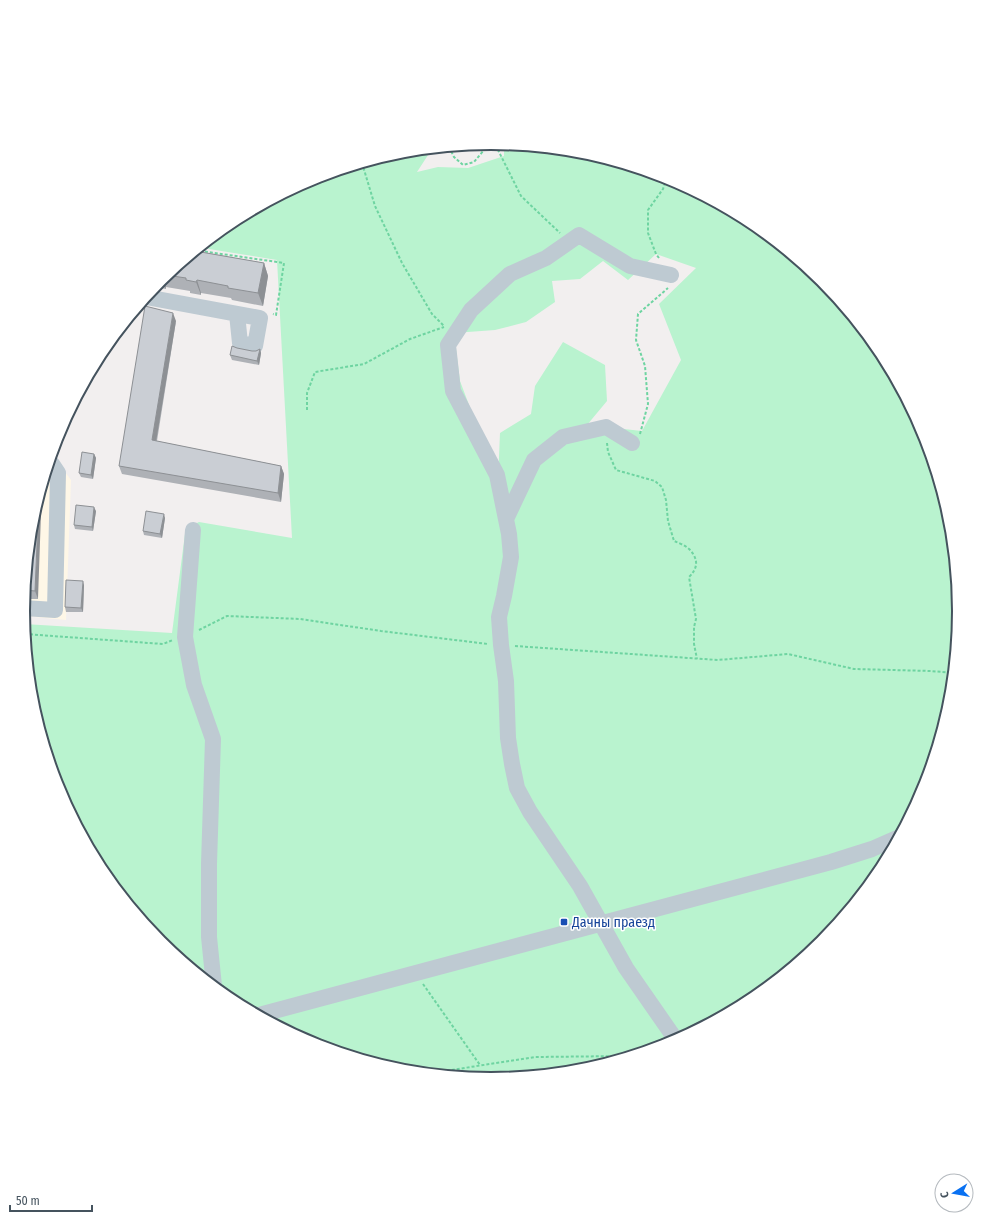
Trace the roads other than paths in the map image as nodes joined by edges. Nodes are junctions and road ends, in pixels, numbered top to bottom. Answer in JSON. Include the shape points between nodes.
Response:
{"nodes":[{"id":1,"x":671,"y":275,"type":"road end"},
{"id":2,"x":152,"y":298,"type":"edge"},
{"id":3,"x":237,"y":314,"type":"dead end"},
{"id":4,"x":632,"y":444,"type":"road end"},
{"id":5,"x":53,"y":466,"type":"edge"},
{"id":6,"x":507,"y":517,"type":"junction"},
{"id":7,"x":193,"y":530,"type":"dead end"},
{"id":8,"x":30,"y":608,"type":"edge"},
{"id":9,"x":890,"y":841,"type":"edge"},
{"id":10,"x":600,"y":924,"type":"junction"},
{"id":11,"x":213,"y":978,"type":"edge"},
{"id":12,"x":266,"y":1013,"type":"edge"},
{"id":13,"x":672,"y":1034,"type":"edge"}],
"edges":[{"from":1,"to":6,"type":"street","via":[[630,266],[579,235],[546,258],[510,274],[471,310],[448,345],[453,391],[498,475]]},
{"from":2,"to":3,"type":"street"},
{"from":4,"to":6,"type":"street","via":[[606,427],[563,436],[534,460]]},
{"from":5,"to":8,"type":"street","via":[[58,474],[55,610]]},
{"from":6,"to":10,"type":"street","via":[[511,557],[498,617],[506,681],[508,738],[517,788],[530,812],[580,886]]},
{"from":7,"to":11,"type":"street","via":[[185,637],[194,686],[213,738],[209,937]]},
{"from":9,"to":10,"type":"street","via":[[831,862]]},
{"from":10,"to":12,"type":"street"},
{"from":10,"to":13,"type":"street","via":[[626,968]]}]}
